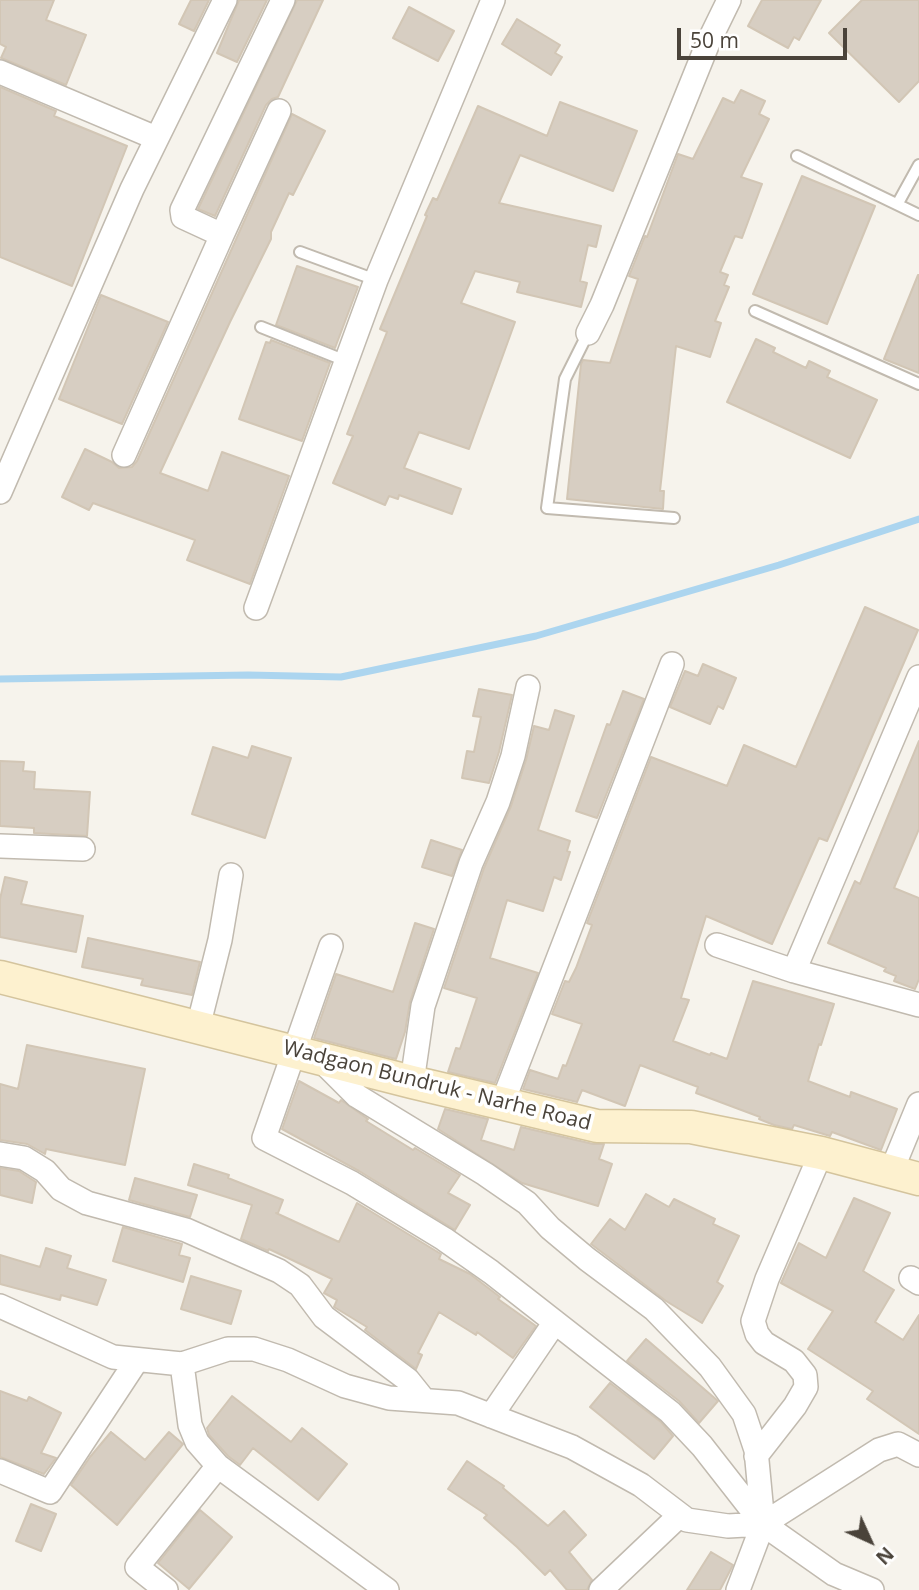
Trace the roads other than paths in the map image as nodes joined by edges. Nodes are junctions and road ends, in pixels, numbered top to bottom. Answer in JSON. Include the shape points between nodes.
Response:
{"nodes":[{"id":1,"x":225,"y":0,"type":"edge"},
{"id":2,"x":283,"y":0,"type":"edge"},
{"id":3,"x":493,"y":0,"type":"edge"},
{"id":4,"x":729,"y":0,"type":"edge"},
{"id":5,"x":0,"y":72,"type":"edge"},
{"id":6,"x":279,"y":111,"type":"dead end"},
{"id":7,"x":156,"y":138,"type":"junction"},
{"id":8,"x":797,"y":156,"type":"dead end"},
{"id":9,"x":919,"y":165,"type":"edge"},
{"id":10,"x":898,"y":203,"type":"junction"},
{"id":11,"x":919,"y":215,"type":"edge"},
{"id":12,"x":222,"y":236,"type":"junction"},
{"id":13,"x":300,"y":251,"type":"dead end"},
{"id":14,"x":376,"y":280,"type":"junction"},
{"id":15,"x":755,"y":311,"type":"dead end"},
{"id":16,"x":261,"y":327,"type":"dead end"},
{"id":17,"x":588,"y":333,"type":"joint"},
{"id":18,"x":346,"y":361,"type":"junction"},
{"id":19,"x":919,"y":384,"type":"edge"},
{"id":20,"x":124,"y":455,"type":"dead end"},
{"id":21,"x":0,"y":492,"type":"edge"},
{"id":22,"x":674,"y":518,"type":"dead end"},
{"id":23,"x":256,"y":608,"type":"dead end"},
{"id":24,"x":672,"y":664,"type":"dead end"},
{"id":25,"x":919,"y":677,"type":"edge"},
{"id":26,"x":528,"y":687,"type":"dead end"},
{"id":27,"x":0,"y":846,"type":"edge"},
{"id":28,"x":83,"y":849,"type":"dead end"},
{"id":29,"x":231,"y":875,"type":"dead end"},
{"id":30,"x":716,"y":945,"type":"dead end"},
{"id":31,"x":331,"y":946,"type":"dead end"},
{"id":32,"x":794,"y":971,"type":"junction"},
{"id":33,"x":0,"y":977,"type":"edge"},
{"id":34,"x":919,"y":1005,"type":"edge"},
{"id":35,"x":198,"y":1027,"type":"junction"},
{"id":36,"x":306,"y":1055,"type":"junction"},
{"id":37,"x":412,"y":1082,"type":"junction"},
{"id":38,"x":502,"y":1104,"type":"junction"},
{"id":39,"x":919,"y":1104,"type":"edge"},
{"id":40,"x":821,"y":1153,"type":"junction"},
{"id":41,"x":0,"y":1154,"type":"edge"},
{"id":42,"x":905,"y":1176,"type":"edge"},
{"id":43,"x":0,"y":1306,"type":"edge"},
{"id":44,"x":555,"y":1322,"type":"junction"},
{"id":45,"x":137,"y":1360,"type":"junction"},
{"id":46,"x":182,"y":1364,"type":"junction"},
{"id":47,"x":424,"y":1400,"type":"junction"},
{"id":48,"x":491,"y":1416,"type":"junction"},
{"id":49,"x":919,"y":1455,"type":"edge"},
{"id":50,"x":756,"y":1456,"type":"junction"},
{"id":51,"x":218,"y":1466,"type":"junction"},
{"id":52,"x":0,"y":1471,"type":"edge"},
{"id":53,"x":680,"y":1515,"type":"junction"},
{"id":54,"x":763,"y":1524,"type":"junction"},
{"id":55,"x":166,"y":1590,"type":"edge"},
{"id":56,"x":387,"y":1590,"type":"edge"},
{"id":57,"x":601,"y":1590,"type":"edge"},
{"id":58,"x":738,"y":1590,"type":"edge"},
{"id":59,"x":872,"y":1590,"type":"edge"}],
"edges":[{"from":1,"to":7,"type":"street"},
{"from":2,"to":12,"type":"street","via":[[182,211],[183,218]]},
{"from":3,"to":14,"type":"street"},
{"from":4,"to":17,"type":"street"},
{"from":5,"to":7,"type":"street"},
{"from":6,"to":12,"type":"street"},
{"from":7,"to":21,"type":"street"},
{"from":8,"to":10,"type":"lane"},
{"from":9,"to":10,"type":"lane"},
{"from":10,"to":11,"type":"lane"},
{"from":12,"to":20,"type":"street"},
{"from":13,"to":14,"type":"lane"},
{"from":14,"to":18,"type":"street"},
{"from":15,"to":19,"type":"lane"},
{"from":16,"to":18,"type":"lane"},
{"from":17,"to":22,"type":"lane","via":[[565,379],[547,508]]},
{"from":18,"to":23,"type":"street"},
{"from":24,"to":38,"type":"street"},
{"from":25,"to":32,"type":"street"},
{"from":26,"to":37,"type":"street","via":[[498,802],[471,863],[423,1006]]},
{"from":27,"to":28,"type":"street"},
{"from":29,"to":35,"type":"street"},
{"from":30,"to":32,"type":"street"},
{"from":31,"to":36,"type":"street"},
{"from":32,"to":34,"type":"street"},
{"from":33,"to":35,"type":"street","name":"Wadgaon Bundruk - Narhe Road"},
{"from":35,"to":36,"type":"street","name":"Wadgaon Bundruk - Narhe Road"},
{"from":36,"to":37,"type":"street","name":"Wadgaon Bundruk - Narhe Road"},
{"from":36,"to":44,"type":"street","via":[[264,1138],[352,1183],[444,1239]]},
{"from":36,"to":50,"type":"street","via":[[357,1096],[527,1203],[587,1259],[654,1309],[710,1367],[744,1414]]},
{"from":37,"to":38,"type":"street","name":"Wadgaon Bundruk - Narhe Road"},
{"from":38,"to":40,"type":"street","name":"Wadgaon Bundruk - Narhe Road","via":[[597,1126],[691,1128]]},
{"from":39,"to":42,"type":"street"},
{"from":40,"to":42,"type":"street","name":"Wadgaon Bundruk - Narhe Road"},
{"from":40,"to":50,"type":"street","via":[[753,1321],[764,1343],[794,1361],[805,1375],[806,1387]]},
{"from":41,"to":47,"type":"street","via":[[24,1158],[45,1171],[61,1189],[87,1203],[186,1230],[279,1271],[300,1285],[324,1317],[408,1380]]},
{"from":43,"to":45,"type":"street","via":[[113,1357]]},
{"from":44,"to":48,"type":"street"},
{"from":44,"to":54,"type":"street","via":[[670,1412]]},
{"from":45,"to":46,"type":"street"},
{"from":45,"to":52,"type":"street","via":[[50,1492]]},
{"from":46,"to":47,"type":"street","via":[[228,1349],[254,1349],[345,1386],[389,1398]]},
{"from":46,"to":51,"type":"street","via":[[190,1425],[197,1442]]},
{"from":47,"to":48,"type":"street","via":[[458,1403]]},
{"from":48,"to":53,"type":"street","via":[[572,1447],[641,1485]]},
{"from":49,"to":54,"type":"street","via":[[898,1444],[879,1450]]},
{"from":50,"to":54,"type":"street"},
{"from":51,"to":55,"type":"street","via":[[138,1567]]},
{"from":51,"to":56,"type":"street"},
{"from":53,"to":54,"type":"street","via":[[728,1526]]},
{"from":53,"to":57,"type":"street"},
{"from":54,"to":58,"type":"street"},
{"from":54,"to":59,"type":"street","via":[[834,1574]]}]}
